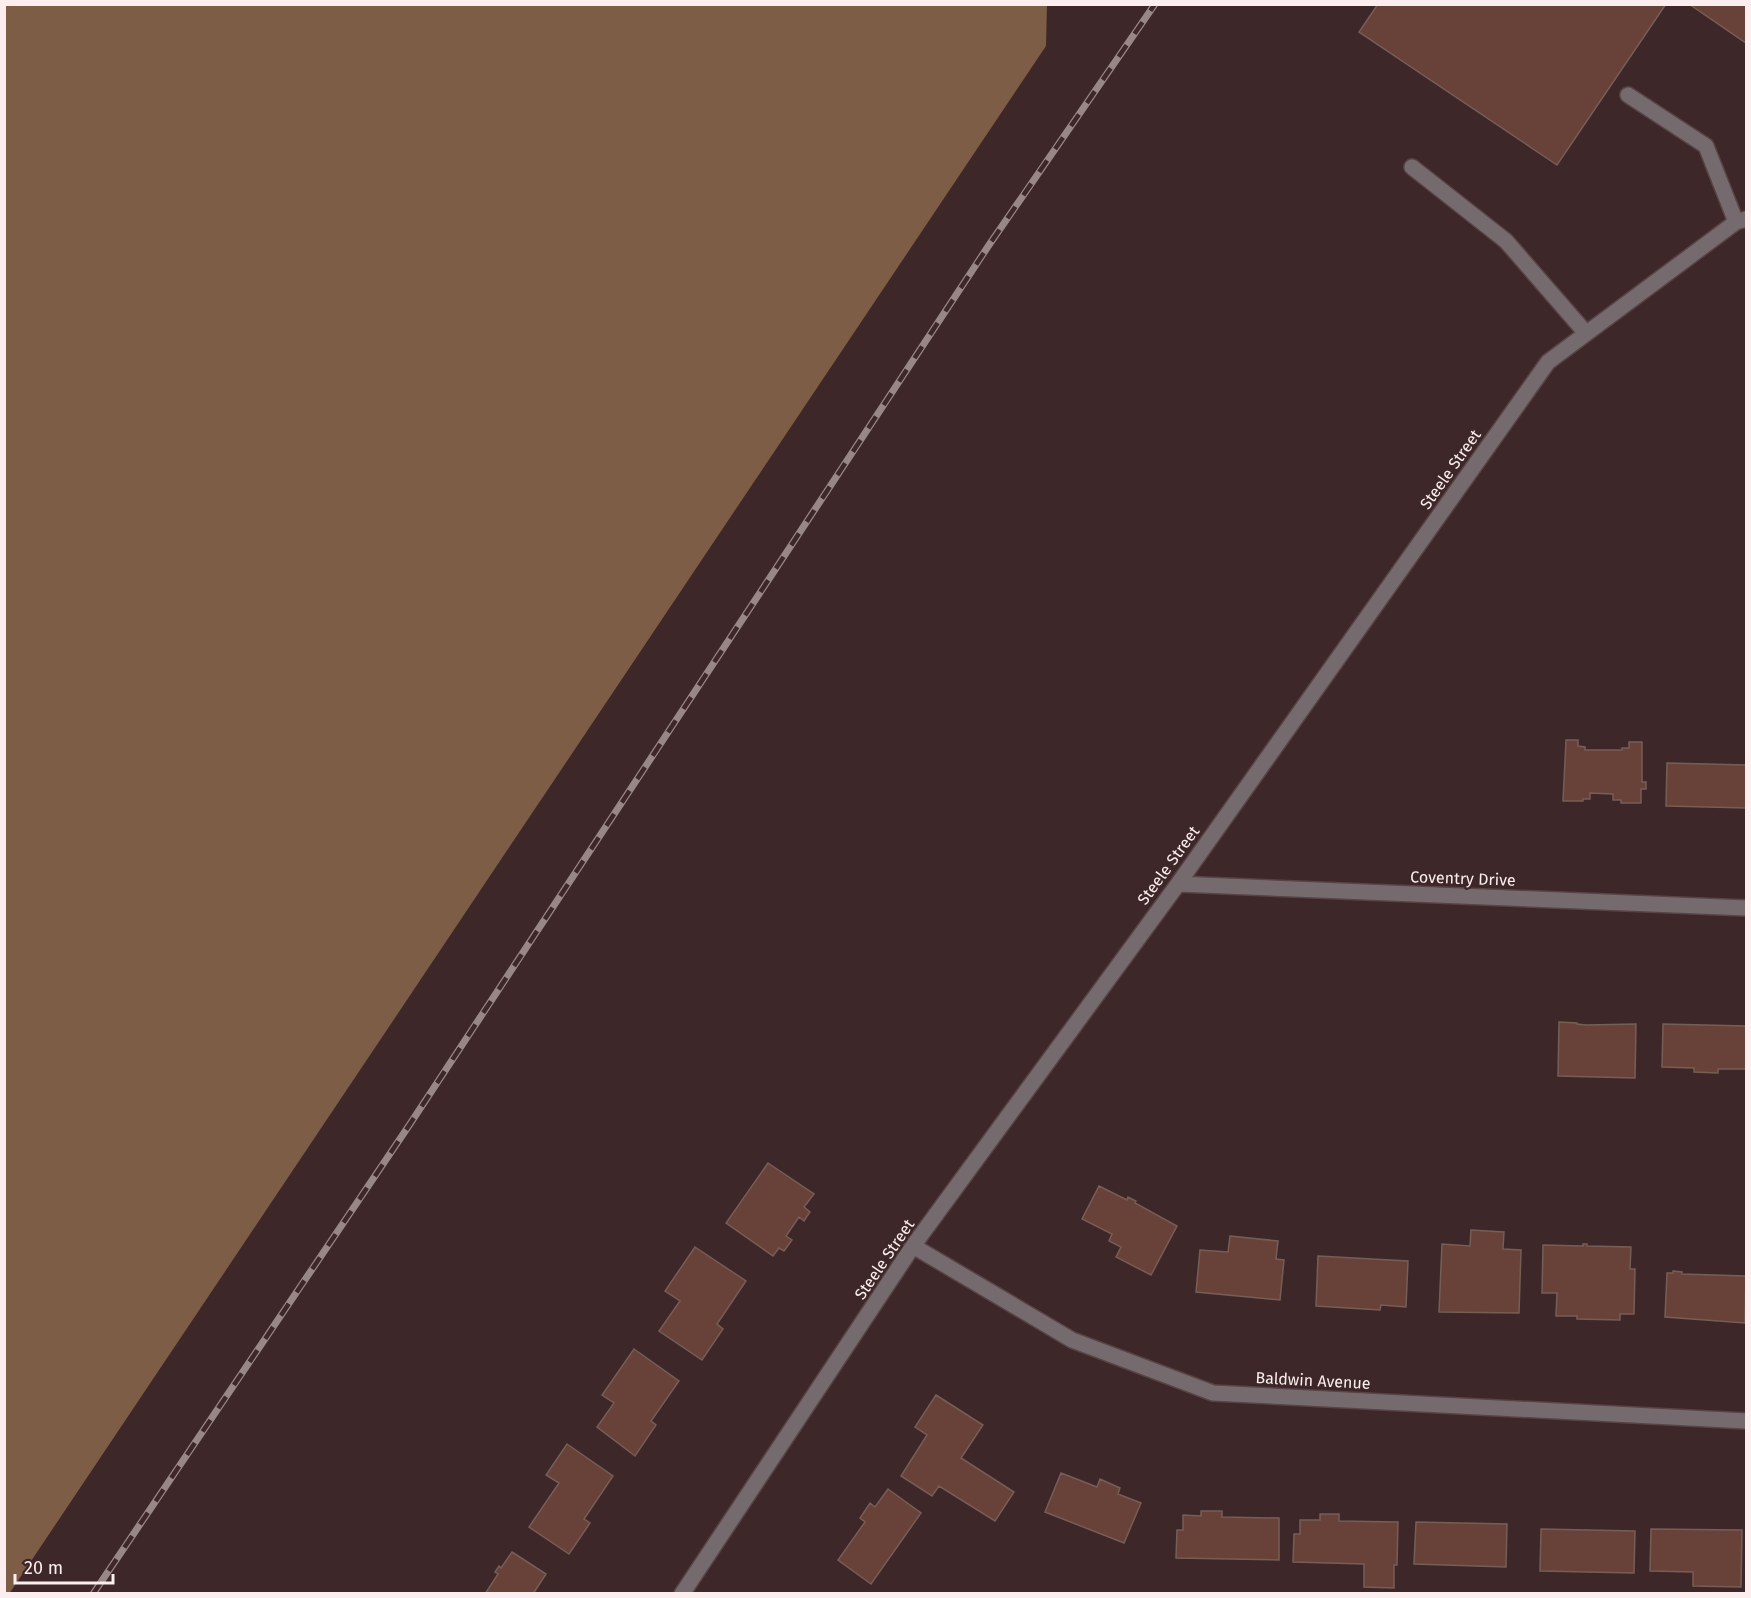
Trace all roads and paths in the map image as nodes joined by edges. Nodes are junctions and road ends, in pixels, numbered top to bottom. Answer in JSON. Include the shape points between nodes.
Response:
{"nodes":[{"id":1,"x":1628,"y":95,"type":"dead end"},
{"id":2,"x":1412,"y":167,"type":"dead end"},
{"id":3,"x":1741,"y":220,"type":"edge"},
{"id":4,"x":1586,"y":332,"type":"junction"},
{"id":5,"x":1178,"y":884,"type":"junction"},
{"id":6,"x":1746,"y":908,"type":"edge"},
{"id":7,"x":913,"y":1246,"type":"junction"},
{"id":8,"x":1746,"y":1421,"type":"edge"},
{"id":9,"x":682,"y":1593,"type":"edge"}],
"edges":[{"from":1,"to":3,"type":"street","via":[[1706,146]]},
{"from":2,"to":4,"type":"street","via":[[1506,241]]},
{"from":3,"to":4,"type":"street","name":"Steele Street"},
{"from":4,"to":5,"type":"street","name":"Steele Street","via":[[1548,362]]},
{"from":5,"to":6,"type":"street","name":"Coventry Drive"},
{"from":5,"to":7,"type":"street","name":"Steele Street"},
{"from":7,"to":8,"type":"street","name":"Baldwin Avenue","via":[[1072,1340],[1213,1393]]},
{"from":7,"to":9,"type":"street","name":"Steele Street"}]}
